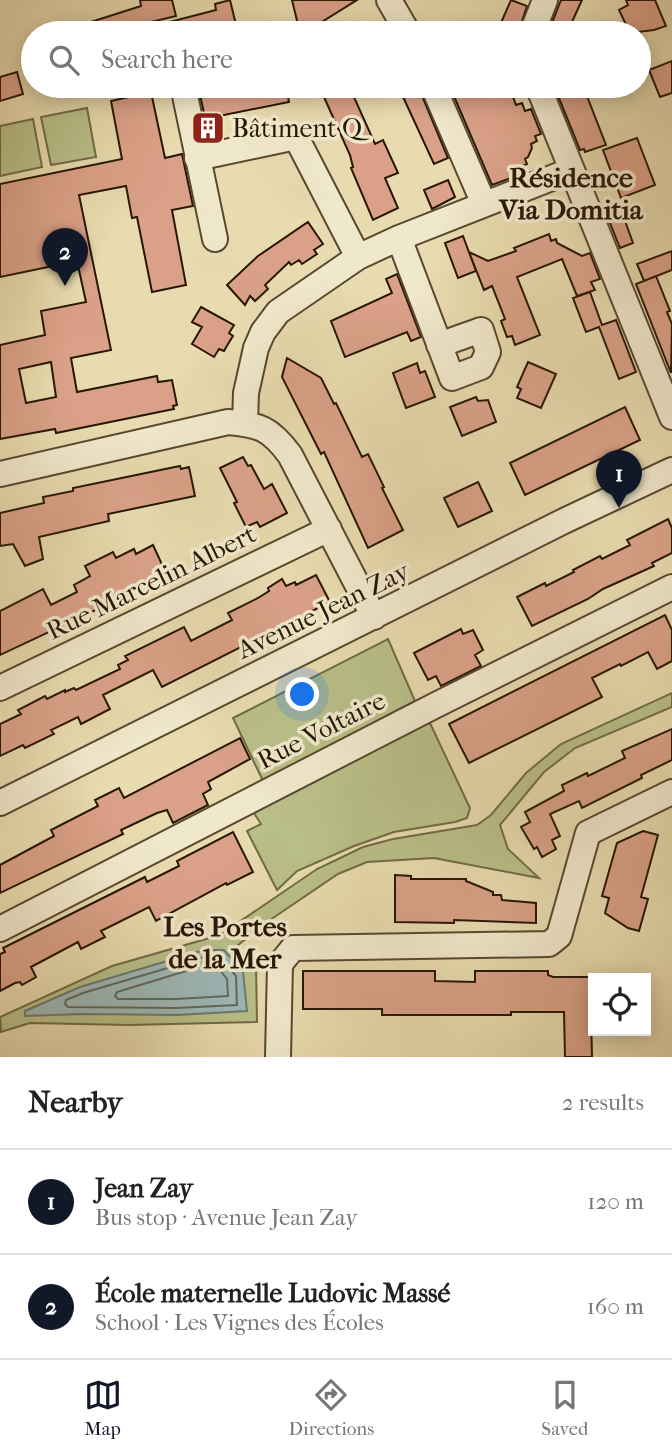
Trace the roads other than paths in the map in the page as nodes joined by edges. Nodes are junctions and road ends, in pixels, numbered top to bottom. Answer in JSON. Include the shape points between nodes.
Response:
{"nodes":[{"id":1,"x":389,"y":0,"type":"edge"},
{"id":2,"x":545,"y":0,"type":"edge"},
{"id":3,"x":401,"y":21,"type":"edge"},
{"id":4,"x":537,"y":21,"type":"edge"},
{"id":5,"x":185,"y":98,"type":"edge"},
{"id":6,"x":438,"y":98,"type":"edge"},
{"id":7,"x":543,"y":98,"type":"edge"},
{"id":8,"x":197,"y":158,"type":"junction"},
{"id":9,"x":572,"y":170,"type":"junction"},
{"id":10,"x":484,"y":204,"type":"junction"},
{"id":11,"x":399,"y":238,"type":"junction"},
{"id":12,"x":215,"y":239,"type":"dead end"},
{"id":13,"x":358,"y":257,"type":"junction"},
{"id":14,"x":439,"y":345,"type":"dead end"},
{"id":15,"x":672,"y":417,"type":"edge"},
{"id":16,"x":245,"y":424,"type":"junction"},
{"id":17,"x":672,"y":470,"type":"edge"},
{"id":18,"x":0,"y":474,"type":"edge"},
{"id":19,"x":329,"y":529,"type":"junction"},
{"id":20,"x":672,"y":587,"type":"edge"},
{"id":21,"x":374,"y":617,"type":"junction"},
{"id":22,"x":0,"y":688,"type":"edge"},
{"id":23,"x":672,"y":792,"type":"edge"},
{"id":24,"x":0,"y":803,"type":"edge"},
{"id":25,"x":0,"y":929,"type":"edge"},
{"id":26,"x":278,"y":1057,"type":"edge"}],
"edges":[{"from":1,"to":3,"type":"street"},
{"from":2,"to":4,"type":"street"},
{"from":5,"to":8,"type":"street"},
{"from":6,"to":10,"type":"street"},
{"from":7,"to":9,"type":"street"},
{"from":8,"to":12,"type":"street"},
{"from":8,"to":13,"type":"street","via":[[296,137]]},
{"from":9,"to":10,"type":"street"},
{"from":9,"to":15,"type":"street"},
{"from":10,"to":11,"type":"street"},
{"from":11,"to":13,"type":"street"},
{"from":11,"to":14,"type":"street"},
{"from":13,"to":16,"type":"street","via":[[278,312],[263,332],[246,393]]},
{"from":16,"to":18,"type":"street","via":[[228,422]]},
{"from":16,"to":19,"type":"street","via":[[263,427],[277,437]]},
{"from":17,"to":21,"type":"street","name":"Avenue Jean Zay"},
{"from":19,"to":21,"type":"street"},
{"from":19,"to":22,"type":"street","name":"Rue Marcelin Albert"},
{"from":20,"to":25,"type":"street","name":"Rue Voltaire"},
{"from":21,"to":24,"type":"street","name":"Avenue Jean Zay"},
{"from":23,"to":26,"type":"street","via":[[588,833],[559,936],[549,944],[293,948],[280,964]]}]}
